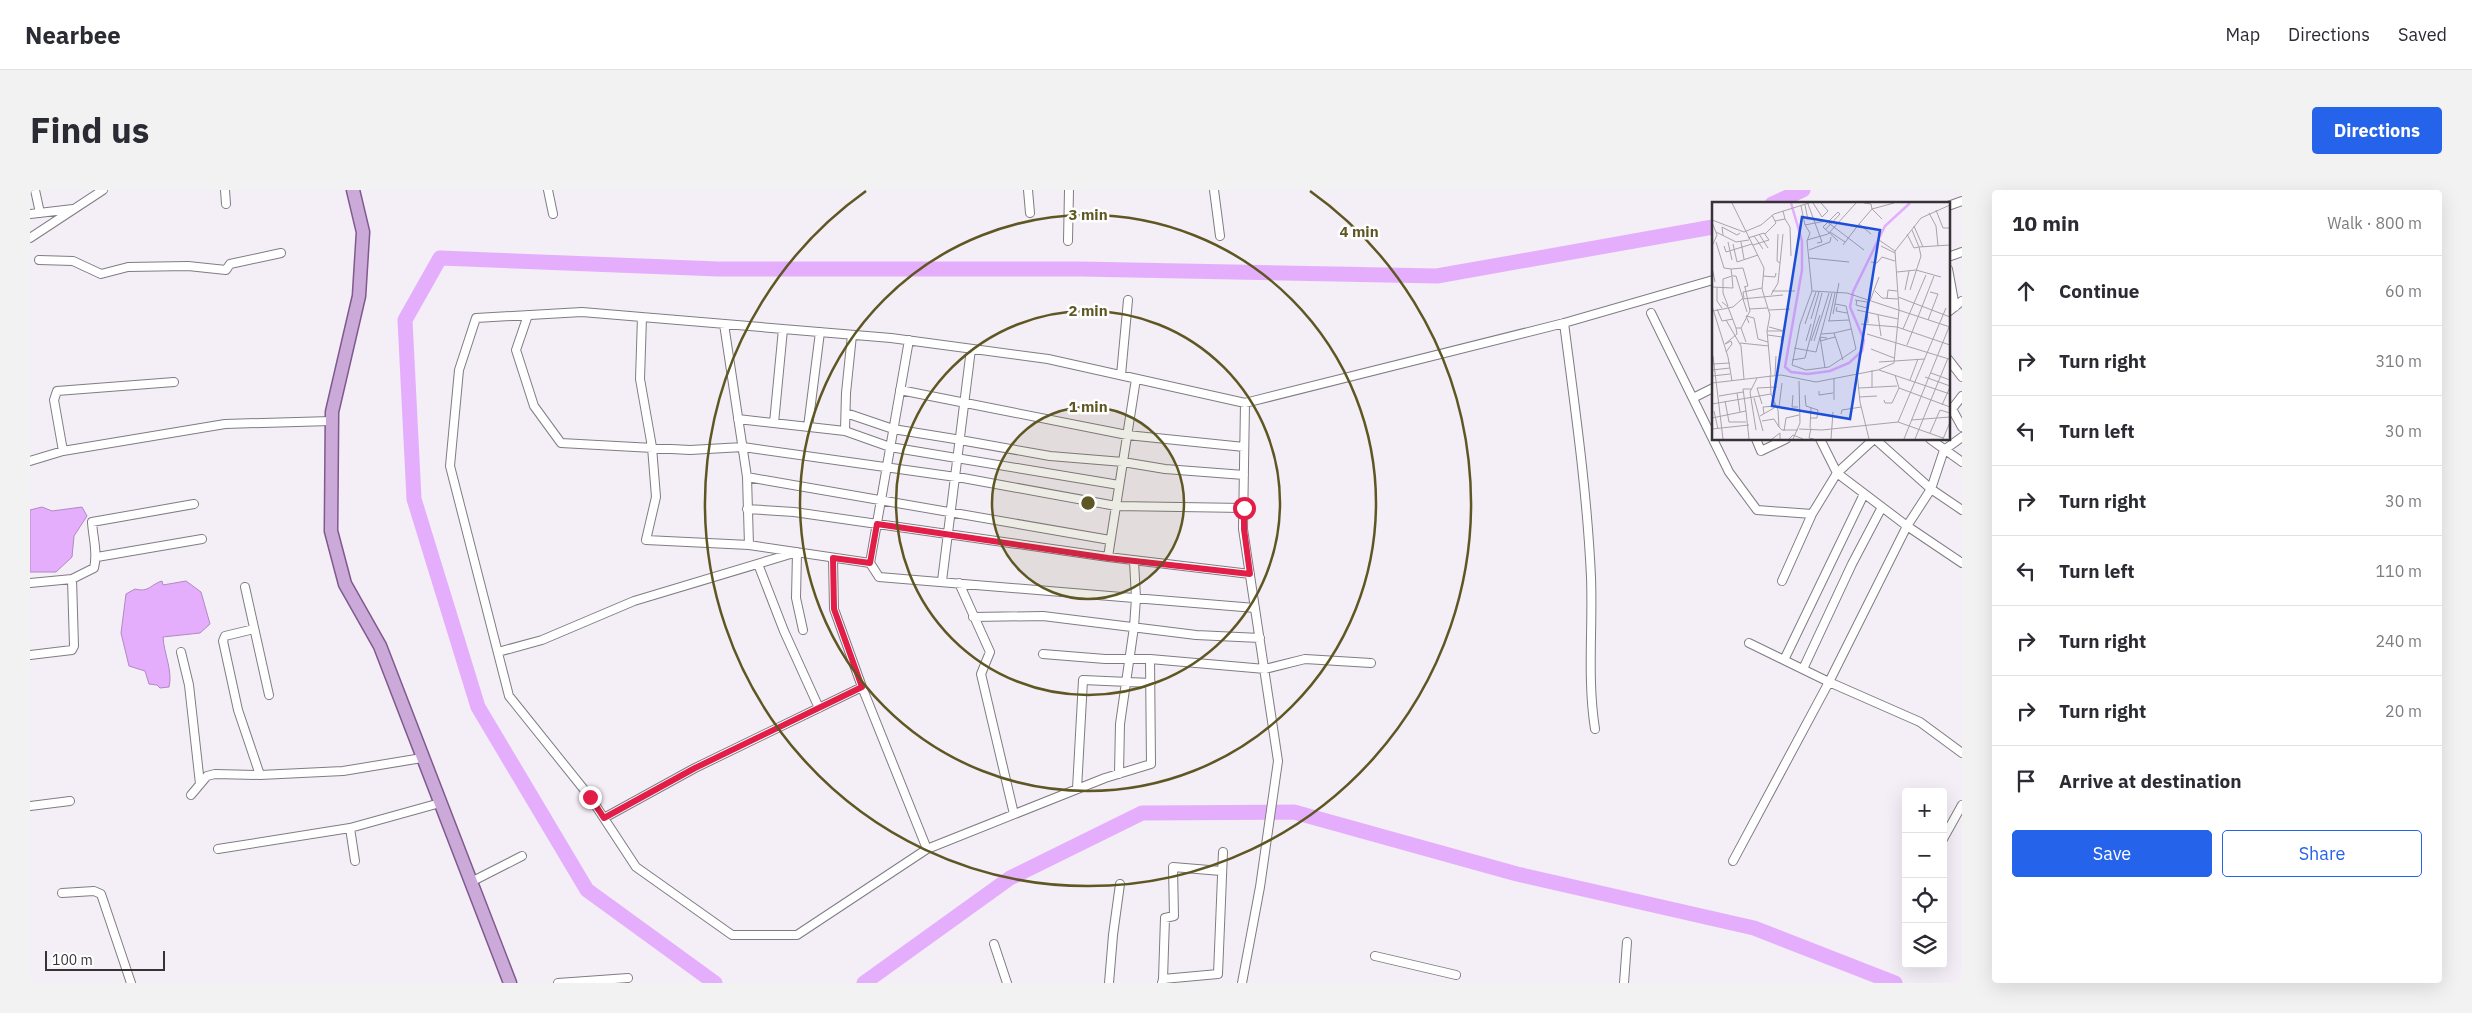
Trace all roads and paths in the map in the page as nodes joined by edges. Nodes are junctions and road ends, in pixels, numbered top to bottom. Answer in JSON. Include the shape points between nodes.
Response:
{"nodes":[{"id":1,"x":35,"y":190,"type":"edge"},
{"id":2,"x":103,"y":190,"type":"edge"},
{"id":3,"x":225,"y":190,"type":"edge"},
{"id":4,"x":353,"y":190,"type":"edge"},
{"id":5,"x":548,"y":190,"type":"edge"},
{"id":6,"x":1028,"y":190,"type":"edge"},
{"id":7,"x":1069,"y":190,"type":"edge"},
{"id":8,"x":1214,"y":190,"type":"edge"},
{"id":9,"x":1962,"y":201,"type":"edge"},
{"id":10,"x":226,"y":204,"type":"dead end"},
{"id":11,"x":1950,"y":205,"type":"edge"},
{"id":12,"x":75,"y":209,"type":"junction"},
{"id":13,"x":40,"y":213,"type":"junction"},
{"id":14,"x":1030,"y":213,"type":"dead end"},
{"id":15,"x":30,"y":214,"type":"edge"},
{"id":16,"x":553,"y":214,"type":"dead end"},
{"id":17,"x":1220,"y":236,"type":"dead end"},
{"id":18,"x":30,"y":238,"type":"edge"},
{"id":19,"x":1068,"y":241,"type":"dead end"},
{"id":20,"x":1962,"y":252,"type":"edge"},
{"id":21,"x":280,"y":253,"type":"dead end"},
{"id":22,"x":1950,"y":256,"type":"edge"},
{"id":23,"x":40,"y":260,"type":"dead end"},
{"id":24,"x":1712,"y":280,"type":"edge"},
{"id":25,"x":1950,"y":296,"type":"edge"},
{"id":26,"x":1128,"y":300,"type":"dead end"},
{"id":27,"x":1962,"y":301,"type":"edge"},
{"id":28,"x":1951,"y":309,"type":"edge"},
{"id":29,"x":1651,"y":313,"type":"dead end"},
{"id":30,"x":528,"y":315,"type":"junction"},
{"id":31,"x":642,"y":317,"type":"junction"},
{"id":32,"x":1564,"y":323,"type":"junction"},
{"id":33,"x":724,"y":324,"type":"junction"},
{"id":34,"x":783,"y":329,"type":"junction"},
{"id":35,"x":820,"y":332,"type":"junction"},
{"id":36,"x":852,"y":335,"type":"junction"},
{"id":37,"x":908,"y":340,"type":"junction"},
{"id":38,"x":971,"y":349,"type":"junction"},
{"id":39,"x":1950,"y":362,"type":"edge"},
{"id":40,"x":1121,"y":375,"type":"junction"},
{"id":41,"x":1962,"y":377,"type":"edge"},
{"id":42,"x":1136,"y":379,"type":"junction"},
{"id":43,"x":174,"y":382,"type":"dead end"},
{"id":44,"x":1712,"y":389,"type":"edge"},
{"id":45,"x":900,"y":390,"type":"junction"},
{"id":46,"x":1962,"y":396,"type":"edge"},
{"id":47,"x":1694,"y":398,"type":"junction"},
{"id":48,"x":1245,"y":403,"type":"junction"},
{"id":49,"x":964,"y":404,"type":"junction"},
{"id":50,"x":846,"y":413,"type":"junction"},
{"id":51,"x":738,"y":419,"type":"junction"},
{"id":52,"x":330,"y":420,"type":"junction"},
{"id":53,"x":774,"y":423,"type":"junction"},
{"id":54,"x":808,"y":427,"type":"junction"},
{"id":55,"x":1962,"y":427,"type":"edge"},
{"id":56,"x":894,"y":428,"type":"junction"},
{"id":57,"x":845,"y":431,"type":"junction"},
{"id":58,"x":1127,"y":435,"type":"junction"},
{"id":59,"x":1712,"y":436,"type":"edge"},
{"id":60,"x":1962,"y":437,"type":"edge"},
{"id":61,"x":957,"y":439,"type":"junction"},
{"id":62,"x":1714,"y":440,"type":"edge"},
{"id":63,"x":1756,"y":440,"type":"edge"},
{"id":64,"x":1784,"y":440,"type":"edge"},
{"id":65,"x":1820,"y":440,"type":"edge"},
{"id":66,"x":1874,"y":440,"type":"edge"},
{"id":67,"x":1876,"y":440,"type":"edge"},
{"id":68,"x":1931,"y":440,"type":"edge"},
{"id":69,"x":743,"y":447,"type":"junction"},
{"id":70,"x":890,"y":447,"type":"junction"},
{"id":71,"x":1244,"y":447,"type":"junction"},
{"id":72,"x":652,"y":448,"type":"junction"},
{"id":73,"x":1944,"y":450,"type":"junction"},
{"id":74,"x":63,"y":451,"type":"junction"},
{"id":75,"x":958,"y":457,"type":"junction"},
{"id":76,"x":30,"y":461,"type":"edge"},
{"id":77,"x":1123,"y":462,"type":"junction"},
{"id":78,"x":1962,"y":462,"type":"edge"},
{"id":79,"x":887,"y":468,"type":"junction"},
{"id":80,"x":1837,"y":473,"type":"junction"},
{"id":81,"x":1244,"y":475,"type":"junction"},
{"id":82,"x":747,"y":477,"type":"junction"},
{"id":83,"x":955,"y":477,"type":"junction"},
{"id":84,"x":1119,"y":485,"type":"junction"},
{"id":85,"x":1931,"y":489,"type":"junction"},
{"id":86,"x":1864,"y":494,"type":"junction"},
{"id":87,"x":881,"y":500,"type":"junction"},
{"id":88,"x":194,"y":504,"type":"dead end"},
{"id":89,"x":1116,"y":506,"type":"junction"},
{"id":90,"x":1244,"y":508,"type":"junction"},
{"id":91,"x":1882,"y":508,"type":"junction"},
{"id":92,"x":747,"y":509,"type":"junction"},
{"id":93,"x":1962,"y":510,"type":"edge"},
{"id":94,"x":951,"y":512,"type":"junction"},
{"id":95,"x":1812,"y":514,"type":"junction"},
{"id":96,"x":877,"y":524,"type":"junction"},
{"id":97,"x":1907,"y":526,"type":"junction"},
{"id":98,"x":948,"y":535,"type":"junction"},
{"id":99,"x":202,"y":539,"type":"dead end"},
{"id":100,"x":1110,"y":540,"type":"junction"},
{"id":101,"x":749,"y":545,"type":"junction"},
{"id":102,"x":797,"y":552,"type":"junction"},
{"id":103,"x":97,"y":557,"type":"junction"},
{"id":104,"x":833,"y":558,"type":"junction"},
{"id":105,"x":1108,"y":558,"type":"junction"},
{"id":106,"x":1134,"y":561,"type":"junction"},
{"id":107,"x":870,"y":563,"type":"junction"},
{"id":108,"x":1962,"y":563,"type":"edge"},
{"id":109,"x":758,"y":564,"type":"junction"},
{"id":110,"x":1250,"y":574,"type":"junction"},
{"id":111,"x":72,"y":579,"type":"junction"},
{"id":112,"x":942,"y":581,"type":"junction"},
{"id":113,"x":1782,"y":581,"type":"dead end"},
{"id":114,"x":30,"y":583,"type":"edge"},
{"id":115,"x":960,"y":583,"type":"junction"},
{"id":116,"x":245,"y":587,"type":"dead end"},
{"id":117,"x":1136,"y":598,"type":"junction"},
{"id":118,"x":1255,"y":608,"type":"junction"},
{"id":119,"x":973,"y":617,"type":"junction"},
{"id":120,"x":1134,"y":627,"type":"junction"},
{"id":121,"x":254,"y":629,"type":"junction"},
{"id":122,"x":803,"y":630,"type":"dead end"},
{"id":123,"x":1260,"y":638,"type":"junction"},
{"id":124,"x":1749,"y":643,"type":"dead end"},
{"id":125,"x":181,"y":652,"type":"dead end"},
{"id":126,"x":498,"y":652,"type":"junction"},
{"id":127,"x":1043,"y":654,"type":"dead end"},
{"id":128,"x":30,"y":655,"type":"edge"},
{"id":129,"x":1129,"y":659,"type":"junction"},
{"id":130,"x":1150,"y":659,"type":"junction"},
{"id":131,"x":1784,"y":660,"type":"junction"},
{"id":132,"x":1371,"y":663,"type":"dead end"},
{"id":133,"x":1264,"y":669,"type":"junction"},
{"id":134,"x":1803,"y":669,"type":"junction"},
{"id":135,"x":1127,"y":681,"type":"junction"},
{"id":136,"x":1829,"y":682,"type":"junction"},
{"id":137,"x":1151,"y":683,"type":"junction"},
{"id":138,"x":862,"y":687,"type":"junction"},
{"id":139,"x":269,"y":695,"type":"dead end"},
{"id":140,"x":819,"y":708,"type":"junction"},
{"id":141,"x":1595,"y":729,"type":"dead end"},
{"id":142,"x":1962,"y":753,"type":"edge"},
{"id":143,"x":422,"y":758,"type":"junction"},
{"id":144,"x":1119,"y":774,"type":"junction"},
{"id":145,"x":260,"y":775,"type":"junction"},
{"id":146,"x":200,"y":784,"type":"junction"},
{"id":147,"x":1077,"y":789,"type":"junction"},
{"id":148,"x":191,"y":795,"type":"dead end"},
{"id":149,"x":70,"y":801,"type":"dead end"},
{"id":150,"x":440,"y":803,"type":"junction"},
{"id":151,"x":1962,"y":805,"type":"edge"},
{"id":152,"x":30,"y":806,"type":"edge"},
{"id":153,"x":1014,"y":814,"type":"junction"},
{"id":154,"x":604,"y":818,"type":"junction"},
{"id":155,"x":350,"y":828,"type":"junction"},
{"id":156,"x":1946,"y":833,"type":"edge"},
{"id":157,"x":218,"y":849,"type":"dead end"},
{"id":158,"x":927,"y":849,"type":"junction"},
{"id":159,"x":1223,"y":852,"type":"dead end"},
{"id":160,"x":522,"y":856,"type":"dead end"},
{"id":161,"x":355,"y":861,"type":"dead end"},
{"id":162,"x":1733,"y":861,"type":"dead end"},
{"id":163,"x":1221,"y":871,"type":"junction"},
{"id":164,"x":471,"y":882,"type":"junction"},
{"id":165,"x":1120,"y":884,"type":"dead end"},
{"id":166,"x":62,"y":893,"type":"dead end"},
{"id":167,"x":1627,"y":942,"type":"dead end"},
{"id":168,"x":994,"y":944,"type":"dead end"},
{"id":169,"x":1375,"y":956,"type":"dead end"},
{"id":170,"x":1456,"y":975,"type":"dead end"},
{"id":171,"x":628,"y":978,"type":"dead end"},
{"id":172,"x":1163,"y":981,"type":"edge"},
{"id":173,"x":131,"y":983,"type":"edge"},
{"id":174,"x":510,"y":983,"type":"edge"},
{"id":175,"x":558,"y":983,"type":"edge"},
{"id":176,"x":1008,"y":983,"type":"edge"},
{"id":177,"x":1109,"y":983,"type":"edge"},
{"id":178,"x":1242,"y":983,"type":"edge"},
{"id":179,"x":1624,"y":983,"type":"edge"}],
"edges":[{"from":1,"to":13,"type":"street"},
{"from":2,"to":12,"type":"street"},
{"from":3,"to":10,"type":"street"},
{"from":4,"to":52,"type":"main road","via":[[363,232],[359,296]]},
{"from":5,"to":16,"type":"street"},
{"from":6,"to":14,"type":"street"},
{"from":7,"to":19,"type":"street"},
{"from":8,"to":17,"type":"street"},
{"from":9,"to":11,"type":"street"},
{"from":12,"to":13,"type":"street"},
{"from":12,"to":18,"type":"street"},
{"from":13,"to":15,"type":"street"},
{"from":20,"to":22,"type":"street"},
{"from":21,"to":23,"type":"street","via":[[230,264],[226,270],[188,266],[128,267],[102,274],[73,261]]},
{"from":24,"to":32,"type":"street"},
{"from":25,"to":28,"type":"street"},
{"from":26,"to":40,"type":"street"},
{"from":27,"to":28,"type":"street"},
{"from":29,"to":47,"type":"street"},
{"from":30,"to":31,"type":"street","via":[[582,312]]},
{"from":30,"to":72,"type":"street","via":[[516,350],[534,406],[562,443]]},
{"from":30,"to":126,"type":"street","via":[[476,318],[459,370],[450,466]]},
{"from":31,"to":33,"type":"street"},
{"from":31,"to":72,"type":"street","via":[[640,379]]},
{"from":32,"to":48,"type":"street"},
{"from":32,"to":141,"type":"street","via":[[1585,479],[1591,578],[1590,698]]},
{"from":33,"to":34,"type":"street"},
{"from":33,"to":51,"type":"street"},
{"from":34,"to":35,"type":"street"},
{"from":34,"to":53,"type":"street"},
{"from":35,"to":36,"type":"street"},
{"from":35,"to":54,"type":"street"},
{"from":36,"to":37,"type":"street"},
{"from":36,"to":50,"type":"street"},
{"from":37,"to":38,"type":"street"},
{"from":37,"to":45,"type":"street"},
{"from":38,"to":40,"type":"street","via":[[1048,359]]},
{"from":38,"to":49,"type":"street"},
{"from":39,"to":41,"type":"street"},
{"from":40,"to":42,"type":"street"},
{"from":42,"to":48,"type":"street"},
{"from":42,"to":58,"type":"street"},
{"from":43,"to":74,"type":"street","via":[[57,391],[54,400]]},
{"from":44,"to":47,"type":"street"},
{"from":45,"to":49,"type":"street"},
{"from":45,"to":56,"type":"street"},
{"from":46,"to":55,"type":"street","via":[[1952,409]]},
{"from":47,"to":59,"type":"street"},
{"from":48,"to":71,"type":"street"},
{"from":49,"to":58,"type":"street"},
{"from":49,"to":61,"type":"street"},
{"from":50,"to":56,"type":"street"},
{"from":50,"to":57,"type":"street"},
{"from":51,"to":53,"type":"street"},
{"from":51,"to":69,"type":"street"},
{"from":52,"to":74,"type":"street","via":[[225,424]]},
{"from":52,"to":143,"type":"main road","via":[[331,531],[342,575],[380,646]]},
{"from":53,"to":54,"type":"street"},
{"from":54,"to":57,"type":"street"},
{"from":56,"to":61,"type":"street"},
{"from":56,"to":70,"type":"street"},
{"from":57,"to":70,"type":"street"},
{"from":58,"to":71,"type":"street"},
{"from":58,"to":77,"type":"street"},
{"from":60,"to":73,"type":"street"},
{"from":61,"to":75,"type":"street"},
{"from":61,"to":77,"type":"street","via":[[1050,456]]},
{"from":62,"to":95,"type":"street","via":[[1729,472],[1757,510]]},
{"from":63,"to":64,"type":"street","via":[[1761,450]]},
{"from":65,"to":80,"type":"street"},
{"from":66,"to":80,"type":"street"},
{"from":67,"to":85,"type":"street"},
{"from":68,"to":73,"type":"street"},
{"from":69,"to":72,"type":"street"},
{"from":69,"to":79,"type":"street"},
{"from":69,"to":82,"type":"street"},
{"from":70,"to":75,"type":"street"},
{"from":70,"to":79,"type":"street"},
{"from":71,"to":81,"type":"street"},
{"from":72,"to":101,"type":"street","via":[[656,497],[646,540]]},
{"from":73,"to":78,"type":"street"},
{"from":73,"to":85,"type":"street"},
{"from":74,"to":76,"type":"street"},
{"from":75,"to":83,"type":"street"},
{"from":75,"to":84,"type":"street"},
{"from":77,"to":81,"type":"street","via":[[1165,470]]},
{"from":77,"to":84,"type":"street"},
{"from":79,"to":83,"type":"street"},
{"from":79,"to":87,"type":"street"},
{"from":80,"to":86,"type":"street"},
{"from":80,"to":95,"type":"street"},
{"from":81,"to":90,"type":"street"},
{"from":82,"to":87,"type":"street"},
{"from":82,"to":92,"type":"street"},
{"from":83,"to":89,"type":"street"},
{"from":83,"to":94,"type":"street"},
{"from":84,"to":89,"type":"street"},
{"from":85,"to":93,"type":"street"},
{"from":85,"to":97,"type":"street"},
{"from":86,"to":91,"type":"street"},
{"from":86,"to":131,"type":"street"},
{"from":87,"to":94,"type":"street"},
{"from":87,"to":96,"type":"street"},
{"from":88,"to":103,"type":"street","via":[[92,522]]},
{"from":89,"to":90,"type":"street"},
{"from":89,"to":100,"type":"street"},
{"from":90,"to":110,"type":"street"},
{"from":91,"to":97,"type":"street"},
{"from":91,"to":134,"type":"street"},
{"from":92,"to":96,"type":"street"},
{"from":92,"to":101,"type":"street"},
{"from":94,"to":98,"type":"street"},
{"from":94,"to":100,"type":"street"},
{"from":95,"to":113,"type":"street"},
{"from":96,"to":98,"type":"street"},
{"from":96,"to":107,"type":"street"},
{"from":97,"to":108,"type":"street"},
{"from":97,"to":136,"type":"street"},
{"from":98,"to":105,"type":"street"},
{"from":98,"to":112,"type":"street"},
{"from":99,"to":103,"type":"street"},
{"from":100,"to":105,"type":"street"},
{"from":101,"to":102,"type":"street"},
{"from":102,"to":104,"type":"street"},
{"from":102,"to":109,"type":"street"},
{"from":102,"to":122,"type":"street","via":[[796,598]]},
{"from":103,"to":111,"type":"street","via":[[94,568]]},
{"from":104,"to":107,"type":"street"},
{"from":104,"to":138,"type":"street","via":[[834,609]]},
{"from":105,"to":106,"type":"street"},
{"from":106,"to":110,"type":"street"},
{"from":106,"to":117,"type":"street"},
{"from":107,"to":112,"type":"street","via":[[879,578]]},
{"from":109,"to":126,"type":"street","via":[[634,601],[542,640]]},
{"from":109,"to":140,"type":"street"},
{"from":110,"to":118,"type":"street"},
{"from":111,"to":114,"type":"street"},
{"from":111,"to":128,"type":"street","via":[[72,650]]},
{"from":112,"to":115,"type":"street"},
{"from":115,"to":117,"type":"street"},
{"from":115,"to":119,"type":"street"},
{"from":116,"to":121,"type":"street"},
{"from":117,"to":118,"type":"street"},
{"from":117,"to":120,"type":"street"},
{"from":118,"to":123,"type":"street"},
{"from":119,"to":120,"type":"street","via":[[1043,616]]},
{"from":119,"to":153,"type":"street","via":[[990,652],[981,674]]},
{"from":120,"to":123,"type":"street","via":[[1196,635]]},
{"from":120,"to":129,"type":"street"},
{"from":121,"to":139,"type":"street"},
{"from":121,"to":145,"type":"street","via":[[225,636],[223,641],[238,710]]},
{"from":123,"to":133,"type":"street"},
{"from":124,"to":131,"type":"street"},
{"from":125,"to":146,"type":"street","via":[[190,685]]},
{"from":126,"to":154,"type":"street","via":[[509,696]]},
{"from":127,"to":129,"type":"street"},
{"from":129,"to":130,"type":"street"},
{"from":129,"to":135,"type":"street"},
{"from":130,"to":133,"type":"street"},
{"from":130,"to":137,"type":"street"},
{"from":131,"to":134,"type":"street"},
{"from":132,"to":133,"type":"street","via":[[1306,659]]},
{"from":133,"to":178,"type":"street","via":[[1278,761]]},
{"from":134,"to":136,"type":"street"},
{"from":135,"to":137,"type":"street"},
{"from":135,"to":144,"type":"street","via":[[1120,724]]},
{"from":135,"to":147,"type":"street","via":[[1083,680]]},
{"from":136,"to":142,"type":"street","via":[[1920,722]]},
{"from":136,"to":162,"type":"street"},
{"from":137,"to":144,"type":"street","via":[[1151,764]]},
{"from":138,"to":140,"type":"street"},
{"from":138,"to":158,"type":"street"},
{"from":140,"to":154,"type":"street","via":[[695,768]]},
{"from":143,"to":145,"type":"street","via":[[343,771]]},
{"from":143,"to":150,"type":"main road"},
{"from":144,"to":147,"type":"street"},
{"from":145,"to":146,"type":"street","via":[[215,774],[207,776]]},
{"from":146,"to":148,"type":"street"},
{"from":147,"to":153,"type":"street"},
{"from":149,"to":152,"type":"street"},
{"from":150,"to":155,"type":"street"},
{"from":150,"to":164,"type":"main road"},
{"from":151,"to":156,"type":"street"},
{"from":153,"to":158,"type":"street"},
{"from":154,"to":158,"type":"street","via":[[636,867],[732,935],[797,935]]},
{"from":155,"to":157,"type":"street"},
{"from":155,"to":161,"type":"street"},
{"from":159,"to":163,"type":"street"},
{"from":160,"to":164,"type":"street"},
{"from":163,"to":172,"type":"street","via":[[1218,974]]},
{"from":163,"to":172,"type":"street","via":[[1173,867],[1174,916],[1165,918]]},
{"from":164,"to":174,"type":"main road"},
{"from":165,"to":177,"type":"street"},
{"from":166,"to":173,"type":"street","via":[[94,891],[102,894]]},
{"from":167,"to":179,"type":"street"},
{"from":168,"to":176,"type":"street"},
{"from":169,"to":170,"type":"street"},
{"from":171,"to":175,"type":"street"}]}
